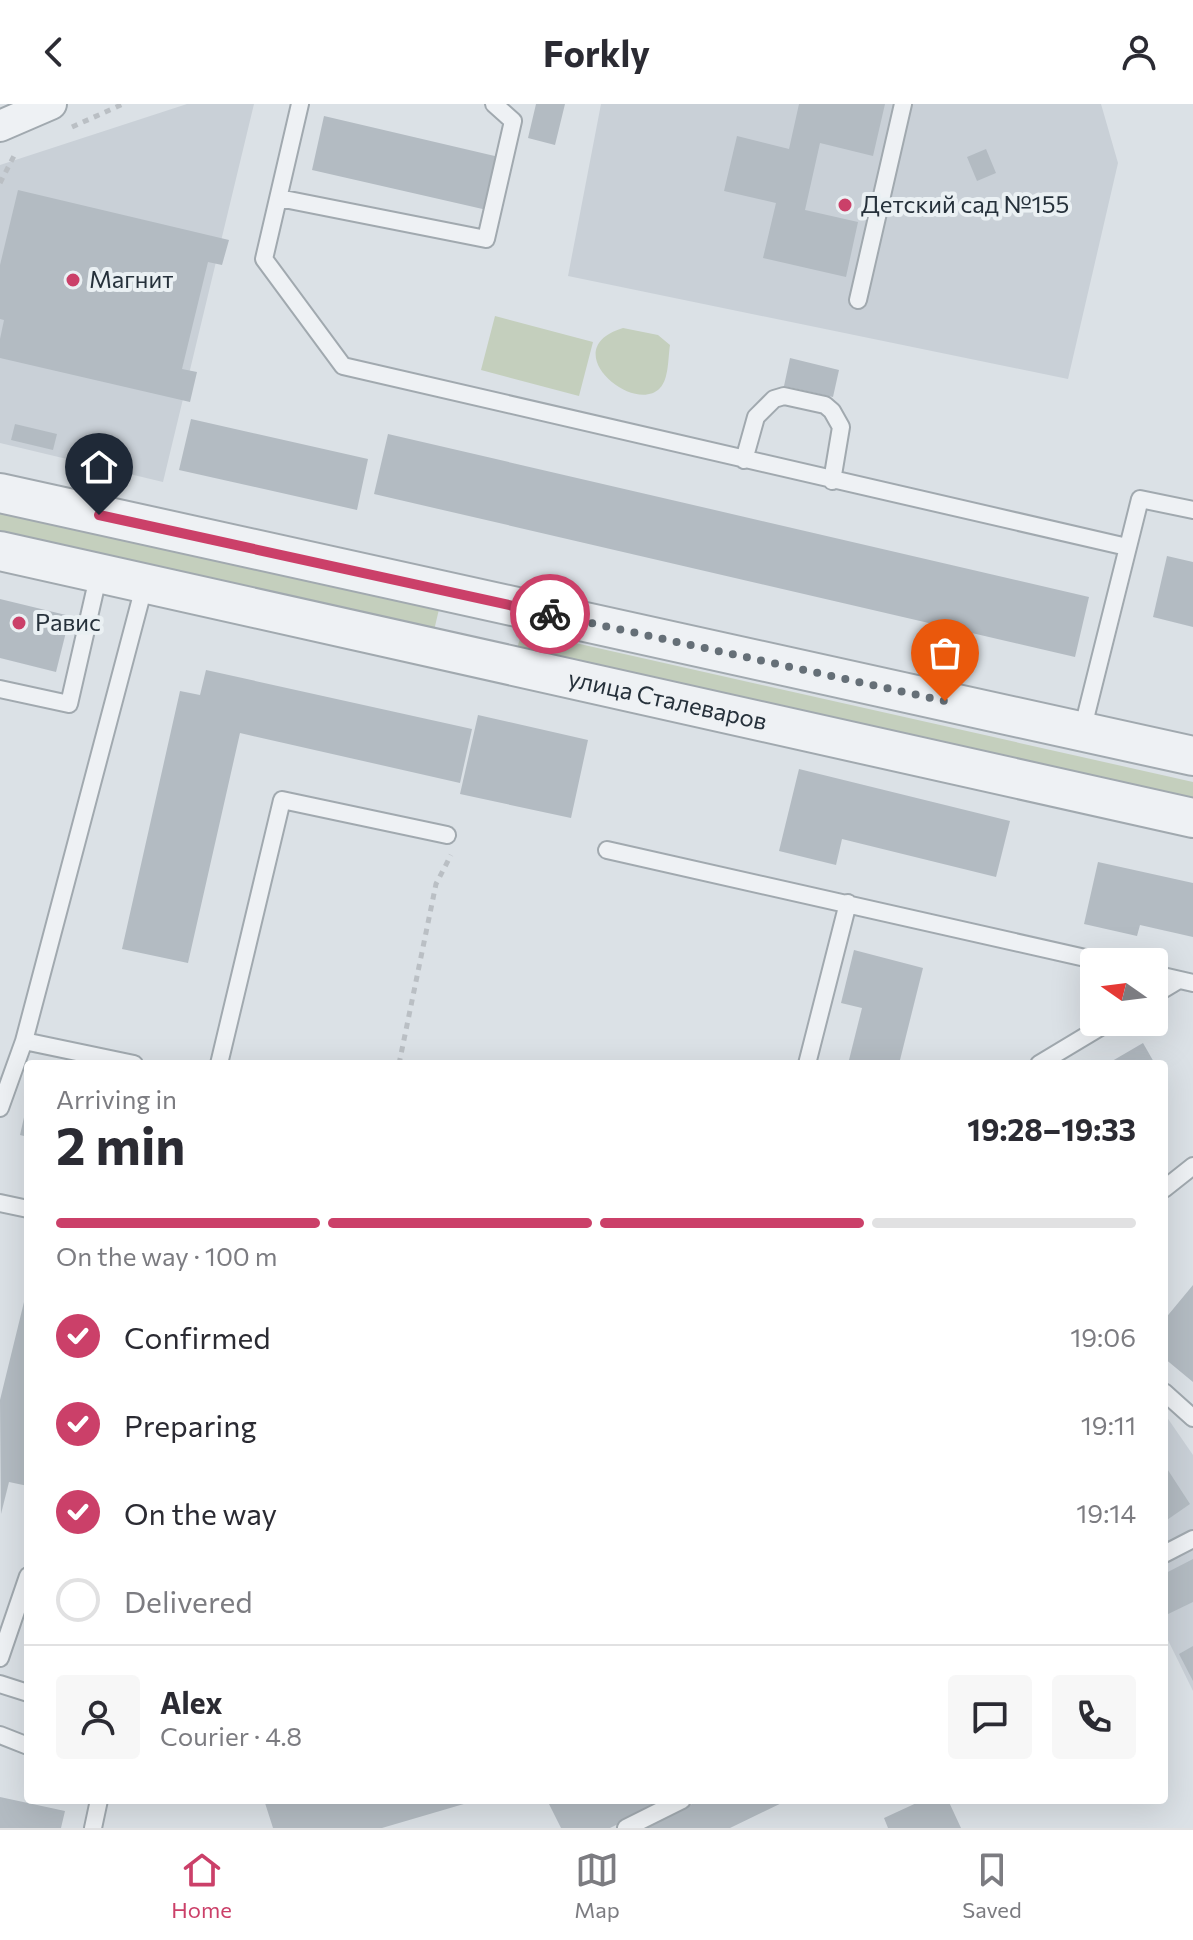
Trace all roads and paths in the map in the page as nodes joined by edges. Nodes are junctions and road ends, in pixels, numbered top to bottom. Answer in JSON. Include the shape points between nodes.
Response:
{"nodes":[{"id":1,"x":51,"y":104,"type":"edge"},
{"id":2,"x":300,"y":104,"type":"edge"},
{"id":3,"x":494,"y":104,"type":"edge"},
{"id":4,"x":903,"y":104,"type":"edge"},
{"id":5,"x":0,"y":126,"type":"edge"},
{"id":6,"x":279,"y":198,"type":"junction"},
{"id":7,"x":858,"y":300,"type":"dead end"},
{"id":8,"x":744,"y":460,"type":"junction"},
{"id":9,"x":832,"y":481,"type":"junction"},
{"id":10,"x":0,"y":493,"type":"edge"},
{"id":11,"x":1193,"y":510,"type":"edge"},
{"id":12,"x":1127,"y":547,"type":"junction"},
{"id":13,"x":0,"y":551,"type":"edge"},
{"id":14,"x":99,"y":573,"type":"junction"},
{"id":15,"x":145,"y":583,"type":"junction"},
{"id":16,"x":481,"y":599,"type":"junction"},
{"id":17,"x":467,"y":656,"type":"junction"},
{"id":18,"x":0,"y":689,"type":"edge"},
{"id":19,"x":1082,"y":731,"type":"junction"},
{"id":20,"x":1193,"y":756,"type":"edge"},
{"id":21,"x":1193,"y":818,"type":"edge"},
{"id":22,"x":447,"y":835,"type":"joint"},
{"id":23,"x":607,"y":850,"type":"dead end"},
{"id":24,"x":848,"y":903,"type":"junction"},
{"id":25,"x":1080,"y":957,"type":"edge"},
{"id":26,"x":1086,"y":1036,"type":"edge"},
{"id":27,"x":24,"y":1041,"type":"junction"},
{"id":28,"x":115,"y":1060,"type":"edge"},
{"id":29,"x":220,"y":1060,"type":"edge"},
{"id":30,"x":400,"y":1060,"type":"edge"},
{"id":31,"x":808,"y":1060,"type":"edge"},
{"id":32,"x":1046,"y":1060,"type":"edge"},
{"id":33,"x":0,"y":1108,"type":"edge"},
{"id":34,"x":1193,"y":1166,"type":"edge"},
{"id":35,"x":1168,"y":1186,"type":"edge"},
{"id":36,"x":0,"y":1203,"type":"edge"},
{"id":37,"x":24,"y":1208,"type":"edge"},
{"id":38,"x":1168,"y":1396,"type":"edge"},
{"id":39,"x":1193,"y":1418,"type":"edge"},
{"id":40,"x":1193,"y":1539,"type":"edge"},
{"id":41,"x":1168,"y":1552,"type":"edge"},
{"id":42,"x":24,"y":1588,"type":"edge"},
{"id":43,"x":0,"y":1658,"type":"edge"},
{"id":44,"x":0,"y":1684,"type":"edge"},
{"id":45,"x":24,"y":1692,"type":"edge"},
{"id":46,"x":0,"y":1735,"type":"edge"},
{"id":47,"x":24,"y":1744,"type":"edge"},
{"id":48,"x":98,"y":1804,"type":"edge"},
{"id":49,"x":674,"y":1804,"type":"edge"},
{"id":50,"x":93,"y":1828,"type":"edge"},
{"id":51,"x":626,"y":1828,"type":"edge"}],
"edges":[{"from":1,"to":5,"type":"street"},
{"from":2,"to":6,"type":"lane"},
{"from":3,"to":6,"type":"lane","via":[[513,121],[486,239]]},
{"from":4,"to":7,"type":"lane"},
{"from":6,"to":8,"type":"lane","via":[[264,259],[343,366]]},
{"from":8,"to":9,"type":"lane"},
{"from":8,"to":9,"type":"lane","via":[[756,417],[774,399],[784,396],[825,405],[841,427]]},
{"from":9,"to":12,"type":"lane"},
{"from":10,"to":16,"type":"street"},
{"from":11,"to":12,"type":"lane","via":[[1140,499]]},
{"from":12,"to":19,"type":"lane"},
{"from":13,"to":14,"type":"street","name":"улица Сталеваров"},
{"from":14,"to":15,"type":"street","name":"улица Сталеваров"},
{"from":14,"to":18,"type":"lane","via":[[69,704]]},
{"from":15,"to":17,"type":"street","name":"улица Сталеваров"},
{"from":15,"to":27,"type":"lane"},
{"from":16,"to":17,"type":"street"},
{"from":16,"to":19,"type":"street"},
{"from":17,"to":21,"type":"street","name":"улица Сталеваров"},
{"from":19,"to":20,"type":"street"},
{"from":22,"to":29,"type":"lane","via":[[282,800]]},
{"from":22,"to":30,"type":"path","via":[[452,852],[436,884]]},
{"from":23,"to":24,"type":"lane"},
{"from":24,"to":25,"type":"lane"},
{"from":24,"to":31,"type":"lane"},
{"from":26,"to":32,"type":"lane"},
{"from":27,"to":28,"type":"lane"},
{"from":27,"to":33,"type":"lane"},
{"from":34,"to":35,"type":"lane"},
{"from":36,"to":37,"type":"lane"},
{"from":38,"to":39,"type":"lane"},
{"from":40,"to":41,"type":"lane"},
{"from":42,"to":43,"type":"lane"},
{"from":44,"to":45,"type":"lane"},
{"from":46,"to":47,"type":"lane"},
{"from":48,"to":50,"type":"lane"},
{"from":49,"to":51,"type":"lane"}]}
